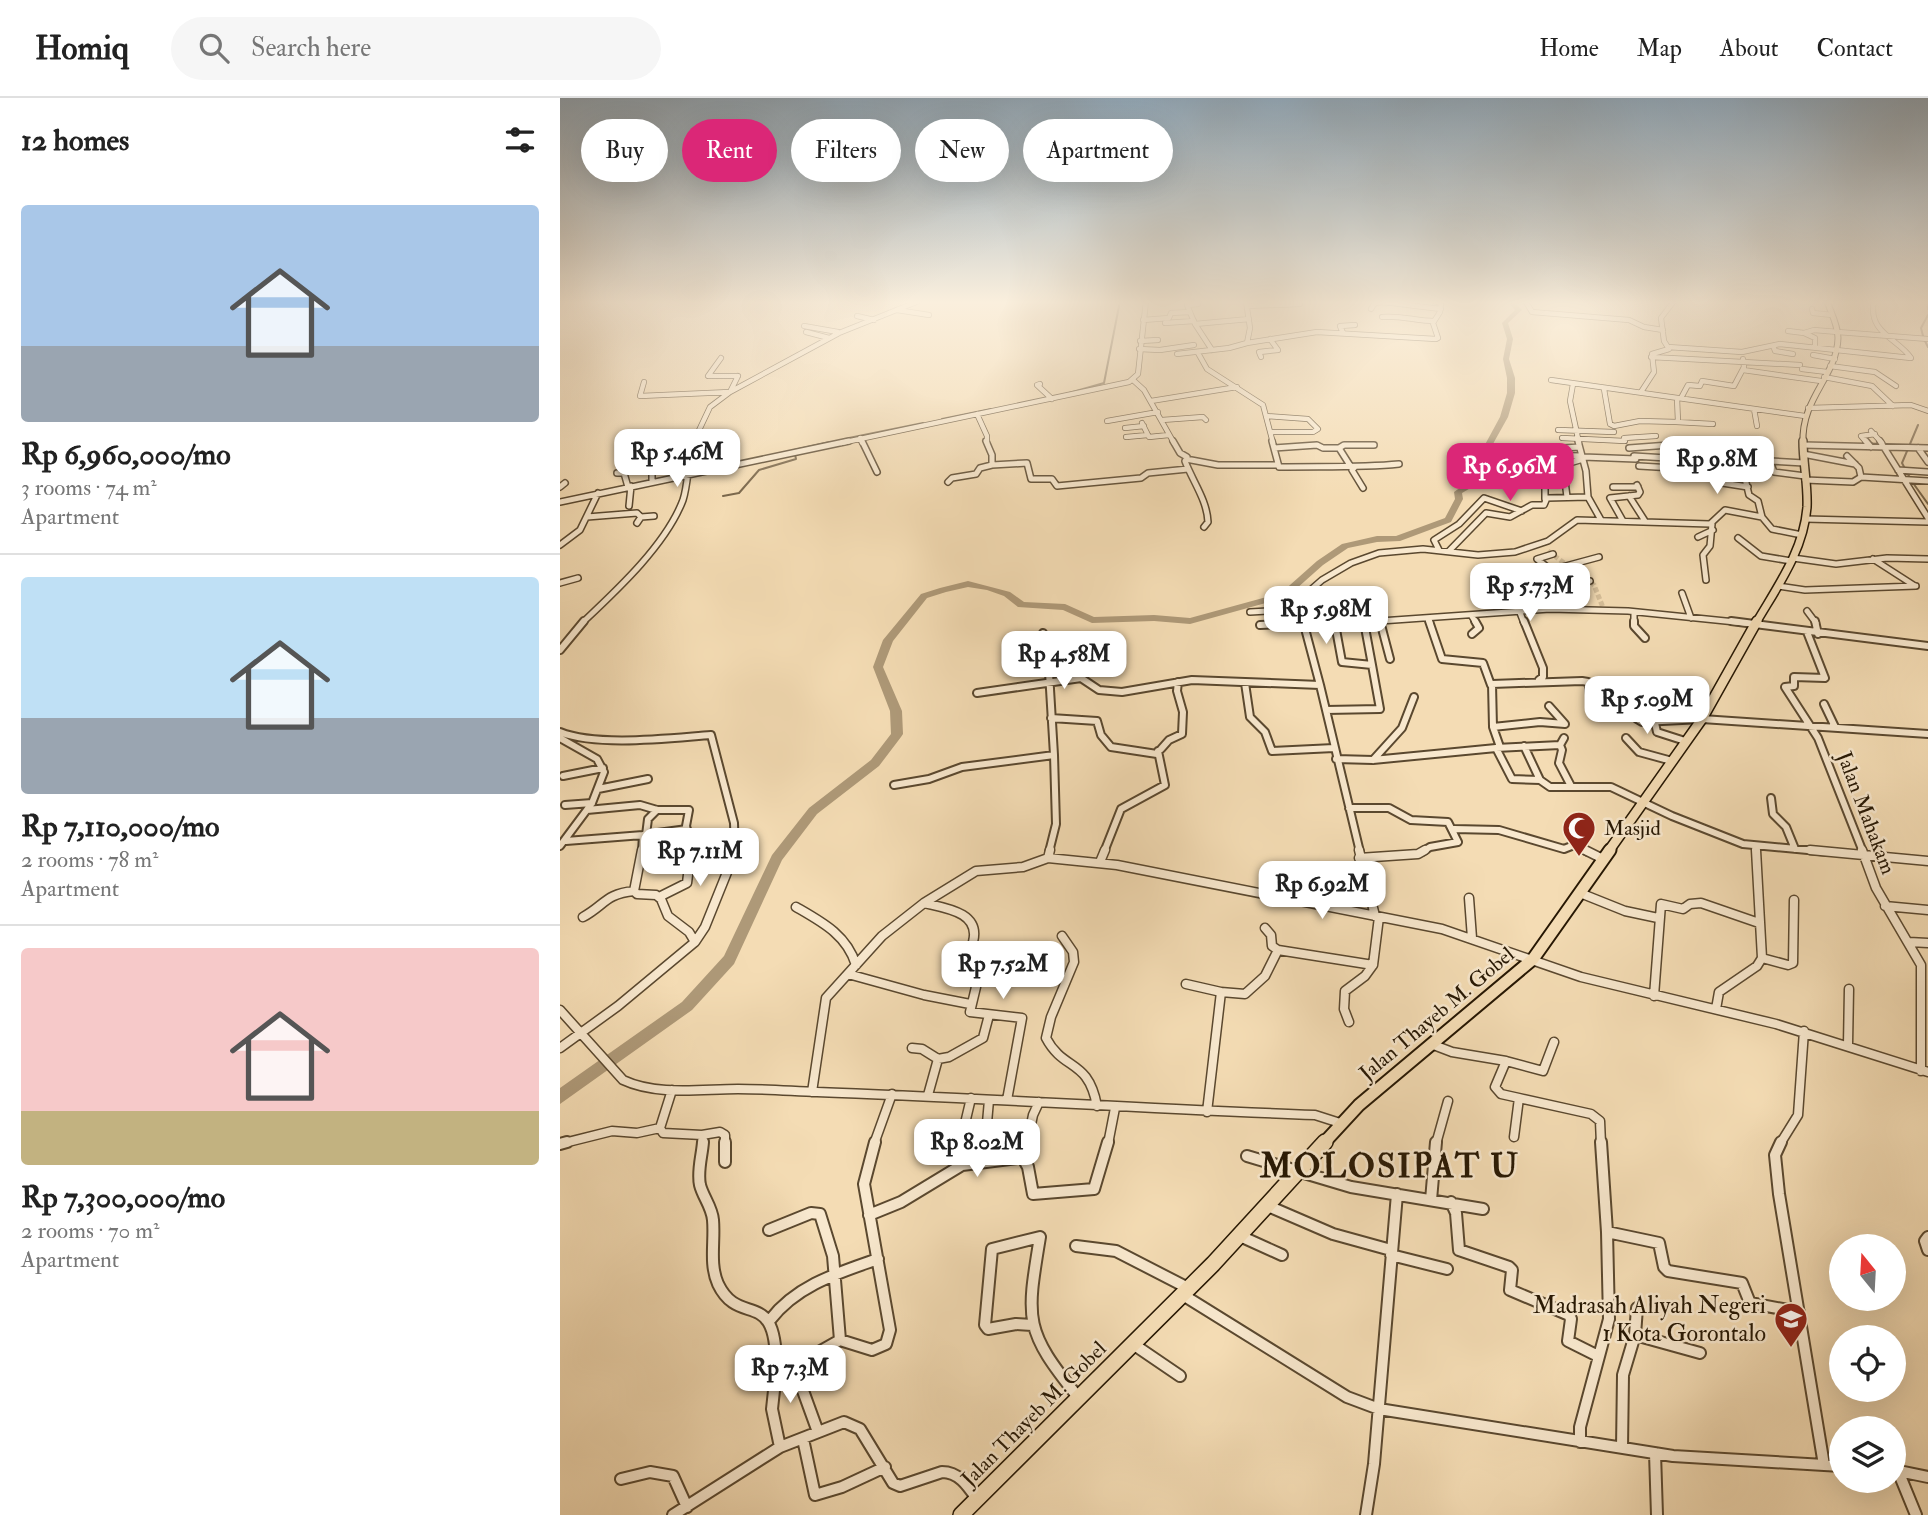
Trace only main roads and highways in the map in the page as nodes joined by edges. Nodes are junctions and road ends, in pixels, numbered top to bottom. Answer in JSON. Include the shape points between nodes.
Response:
{"nodes":[{"id":1,"x":1830,"y":367,"type":"edge"},
{"id":2,"x":961,"y":1515,"type":"edge"}],
"edges":[{"from":1,"to":2,"type":"main road","name":"Jalan Thayeb M. Gobel","via":[[1808,408],[1801,436],[1805,519],[1792,560],[1702,719],[1533,959],[1340,1123],[1240,1236]]}]}
